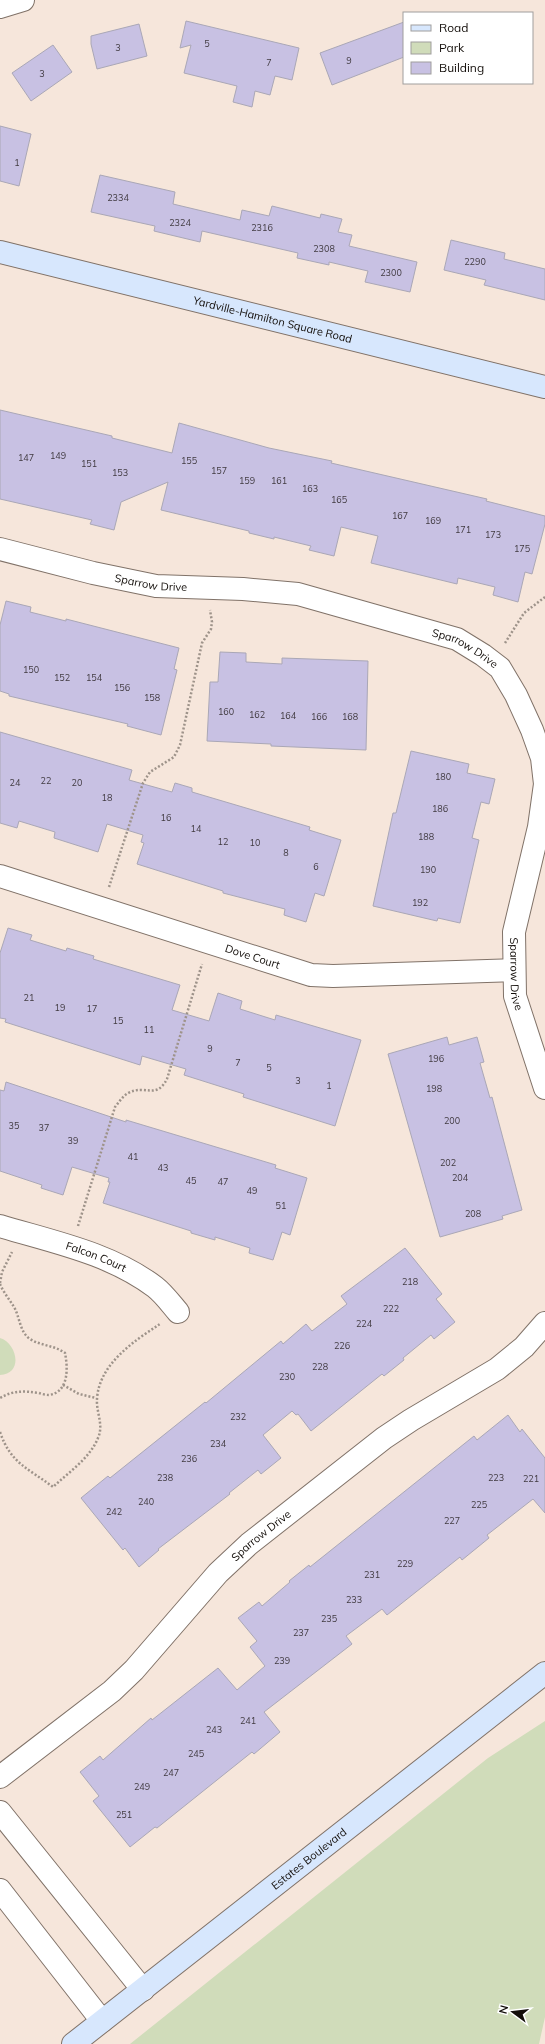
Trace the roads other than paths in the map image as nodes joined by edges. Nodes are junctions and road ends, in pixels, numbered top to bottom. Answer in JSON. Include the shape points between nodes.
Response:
{"nodes":[{"id":1,"x":23,"y":0,"type":"edge"},
{"id":2,"x":0,"y":7,"type":"edge"},
{"id":3,"x":0,"y":252,"type":"edge"},
{"id":4,"x":545,"y":387,"type":"edge"},
{"id":5,"x":0,"y":549,"type":"edge"},
{"id":6,"x":0,"y":876,"type":"edge"},
{"id":7,"x":514,"y":970,"type":"junction"},
{"id":8,"x":545,"y":1088,"type":"edge"},
{"id":9,"x":10,"y":1229,"type":"edge"},
{"id":10,"x":178,"y":1312,"type":"road end"},
{"id":11,"x":545,"y":1323,"type":"edge"},
{"id":12,"x":545,"y":1673,"type":"edge"},
{"id":13,"x":0,"y":1777,"type":"edge"},
{"id":14,"x":0,"y":1812,"type":"edge"},
{"id":15,"x":0,"y":1890,"type":"edge"},
{"id":16,"x":142,"y":1990,"type":"junction"},
{"id":17,"x":102,"y":2021,"type":"junction"},
{"id":18,"x":73,"y":2044,"type":"edge"}],
"edges":[{"from":1,"to":2,"type":"street"},
{"from":3,"to":4,"type":"street","name":"Yardville-Hamilton Square Road"},
{"from":5,"to":7,"type":"street","name":"Sparrow Drive","via":[[93,574],[156,586],[298,594],[457,639],[500,668],[532,730],[542,758],[545,784],[539,827],[514,932]]},
{"from":6,"to":7,"type":"street","name":"Dove Court","via":[[311,974],[333,976]]},
{"from":7,"to":8,"type":"street","name":"Sparrow Drive","via":[[515,996]]},
{"from":9,"to":10,"type":"street","name":"Falcon Court","via":[[71,1247],[129,1269],[157,1288]]},
{"from":11,"to":13,"type":"street","name":"Sparrow Drive","via":[[524,1347],[497,1369],[384,1438],[249,1544],[218,1574],[134,1670],[112,1691]]},
{"from":12,"to":16,"type":"street","name":"Estates Boulevard"},
{"from":14,"to":16,"type":"street"},
{"from":15,"to":17,"type":"street"},
{"from":16,"to":17,"type":"street","name":"Estates Boulevard"},
{"from":17,"to":18,"type":"street","name":"Estates Boulevard"}]}
